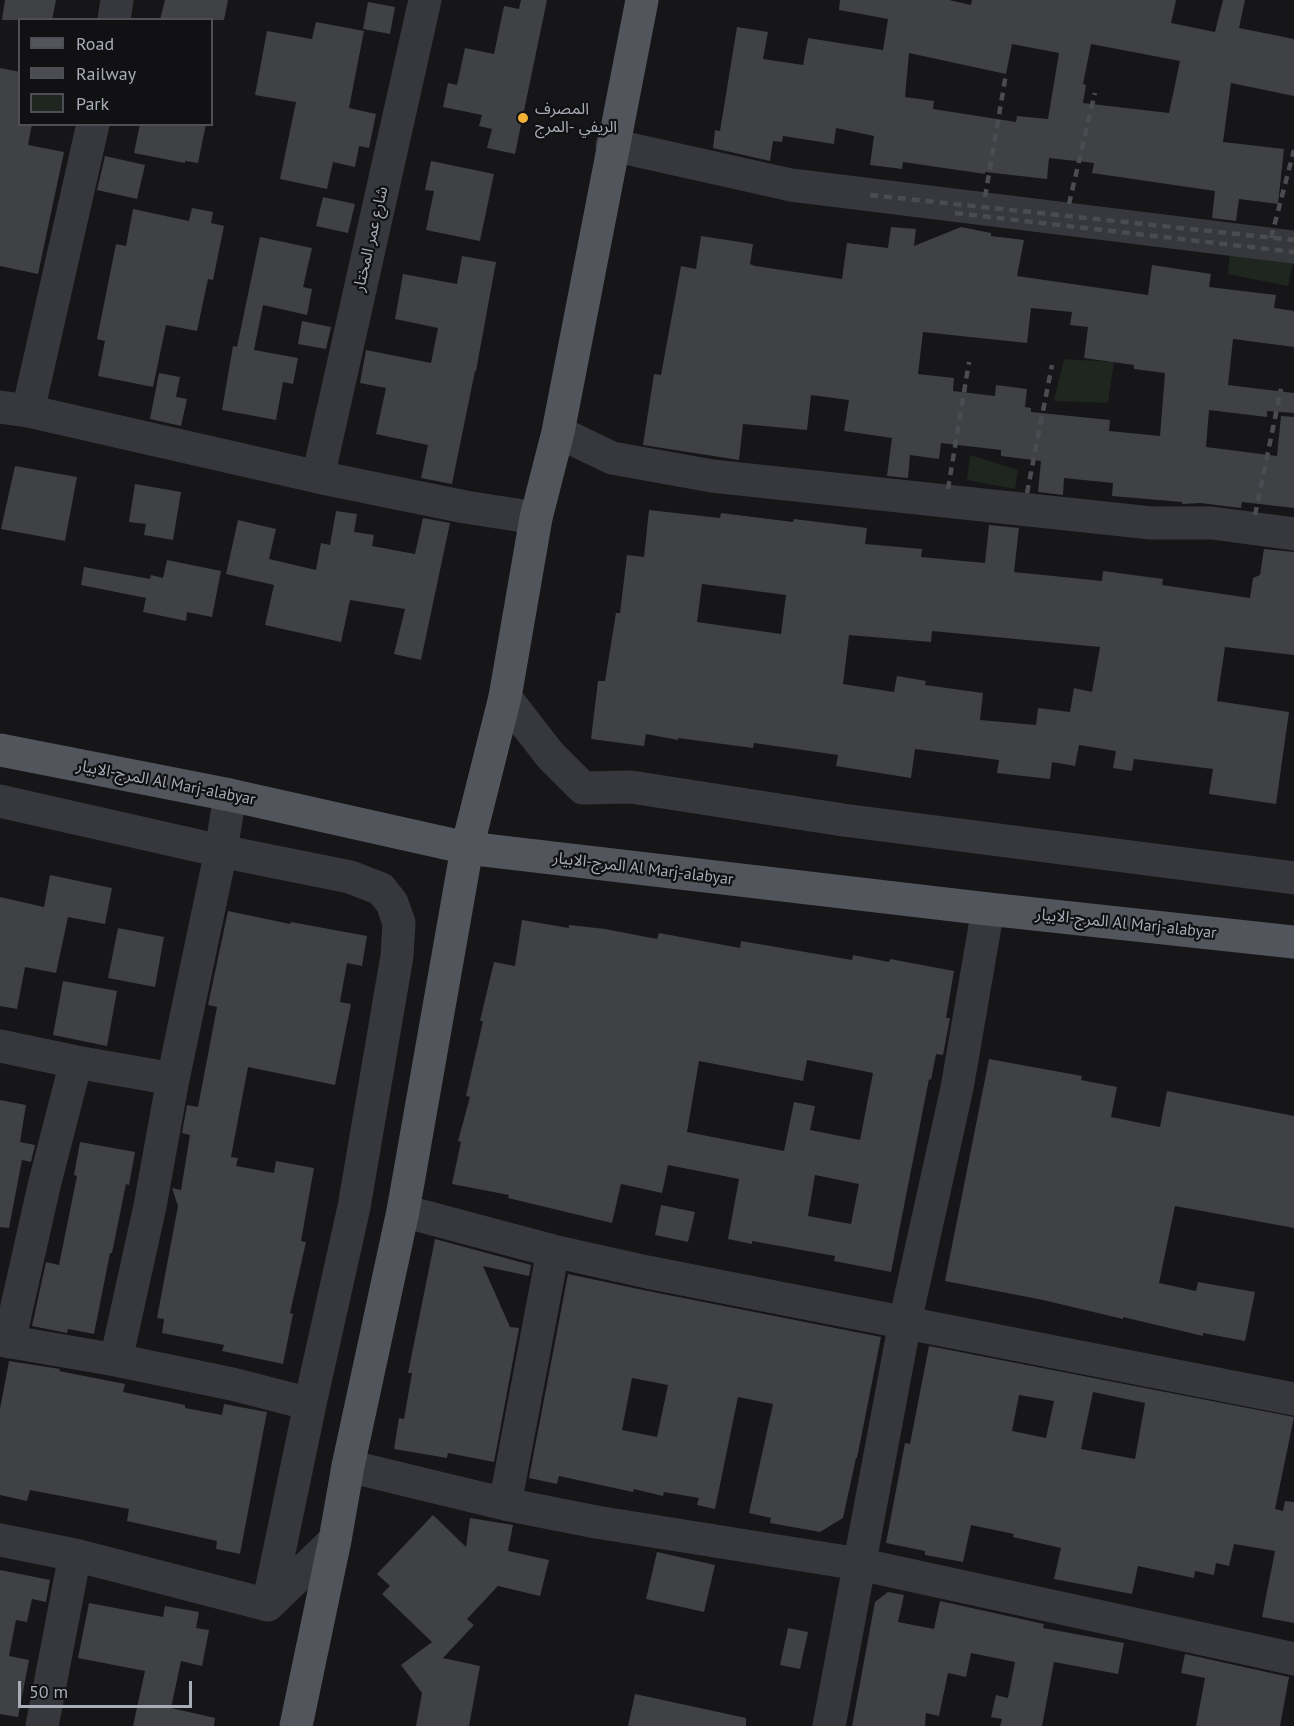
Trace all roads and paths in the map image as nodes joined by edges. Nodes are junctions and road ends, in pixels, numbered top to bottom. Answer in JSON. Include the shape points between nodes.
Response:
{"nodes":[{"id":1,"x":117,"y":0,"type":"edge"},
{"id":2,"x":425,"y":0,"type":"edge"},
{"id":3,"x":642,"y":0,"type":"edge"},
{"id":4,"x":114,"y":18,"type":"edge"},
{"id":5,"x":92,"y":126,"type":"edge"},
{"id":6,"x":612,"y":145,"type":"junction"},
{"id":7,"x":1294,"y":247,"type":"edge"},
{"id":8,"x":14,"y":409,"type":"edge"},
{"id":9,"x":558,"y":432,"type":"junction"},
{"id":10,"x":318,"y":477,"type":"junction"},
{"id":11,"x":536,"y":518,"type":"junction"},
{"id":12,"x":1294,"y":534,"type":"edge"},
{"id":13,"x":505,"y":697,"type":"junction"},
{"id":14,"x":0,"y":750,"type":"edge"},
{"id":15,"x":230,"y":795,"type":"junction"},
{"id":16,"x":0,"y":801,"type":"edge"},
{"id":17,"x":467,"y":848,"type":"junction"},
{"id":18,"x":221,"y":851,"type":"junction"},
{"id":19,"x":1294,"y":878,"type":"edge"},
{"id":20,"x":988,"y":909,"type":"junction"},
{"id":21,"x":1294,"y":942,"type":"edge"},
{"id":22,"x":0,"y":1046,"type":"edge"},
{"id":23,"x":76,"y":1062,"type":"junction"},
{"id":24,"x":173,"y":1079,"type":"junction"},
{"id":25,"x":403,"y":1211,"type":"junction"},
{"id":26,"x":553,"y":1251,"type":"junction"},
{"id":27,"x":905,"y":1322,"type":"junction"},
{"id":28,"x":5,"y":1341,"type":"edge"},
{"id":29,"x":116,"y":1360,"type":"junction"},
{"id":30,"x":1294,"y":1399,"type":"edge"},
{"id":31,"x":310,"y":1404,"type":"junction"},
{"id":32,"x":348,"y":1466,"type":"junction"},
{"id":33,"x":506,"y":1504,"type":"junction"},
{"id":34,"x":0,"y":1540,"type":"edge"},
{"id":35,"x":335,"y":1540,"type":"junction"},
{"id":36,"x":75,"y":1555,"type":"junction"},
{"id":37,"x":859,"y":1564,"type":"junction"},
{"id":38,"x":268,"y":1605,"type":"junction"},
{"id":39,"x":1294,"y":1659,"type":"edge"},
{"id":40,"x":42,"y":1726,"type":"edge"},
{"id":41,"x":296,"y":1726,"type":"edge"},
{"id":42,"x":829,"y":1726,"type":"edge"}],
"edges":[{"from":1,"to":4,"type":"street"},
{"from":2,"to":10,"type":"street","name":"شارع عمر المختار"},
{"from":3,"to":6,"type":"main road"},
{"from":5,"to":8,"type":"street"},
{"from":6,"to":7,"type":"street","via":[[791,185]]},
{"from":6,"to":9,"type":"main road"},
{"from":8,"to":10,"type":"street"},
{"from":9,"to":11,"type":"main road"},
{"from":9,"to":12,"type":"street","via":[[612,458],[712,476],[1151,523],[1212,523]]},
{"from":10,"to":11,"type":"street"},
{"from":11,"to":13,"type":"main road"},
{"from":13,"to":17,"type":"main road"},
{"from":13,"to":19,"type":"street","via":[[550,755],[583,788],[631,788],[843,820]]},
{"from":14,"to":15,"type":"main road","name":"المرج-الابيار Al Marj-alabyar"},
{"from":15,"to":17,"type":"main road","name":"المرج-الابيار Al Marj-alabyar"},
{"from":15,"to":18,"type":"street"},
{"from":16,"to":18,"type":"street"},
{"from":17,"to":20,"type":"main road","name":"المرج-الابيار Al Marj-alabyar"},
{"from":17,"to":25,"type":"main road"},
{"from":18,"to":24,"type":"street"},
{"from":18,"to":31,"type":"street","via":[[350,877],[381,889],[392,903],[399,923],[397,956],[354,1208]]},
{"from":20,"to":21,"type":"main road","name":"المرج-الابيار Al Marj-alabyar"},
{"from":20,"to":27,"type":"street","via":[[957,1088]]},
{"from":22,"to":23,"type":"street"},
{"from":23,"to":24,"type":"street"},
{"from":23,"to":28,"type":"street"},
{"from":24,"to":29,"type":"street"},
{"from":25,"to":26,"type":"street"},
{"from":25,"to":32,"type":"main road"},
{"from":26,"to":27,"type":"street"},
{"from":26,"to":33,"type":"street"},
{"from":27,"to":30,"type":"street"},
{"from":27,"to":37,"type":"street"},
{"from":28,"to":29,"type":"street"},
{"from":29,"to":31,"type":"street"},
{"from":31,"to":38,"type":"street"},
{"from":32,"to":33,"type":"street"},
{"from":32,"to":35,"type":"main road"},
{"from":33,"to":37,"type":"street"},
{"from":34,"to":36,"type":"street"},
{"from":35,"to":38,"type":"street"},
{"from":35,"to":41,"type":"main road"},
{"from":36,"to":38,"type":"street"},
{"from":36,"to":40,"type":"street"},
{"from":37,"to":39,"type":"street"},
{"from":37,"to":42,"type":"street"}]}
